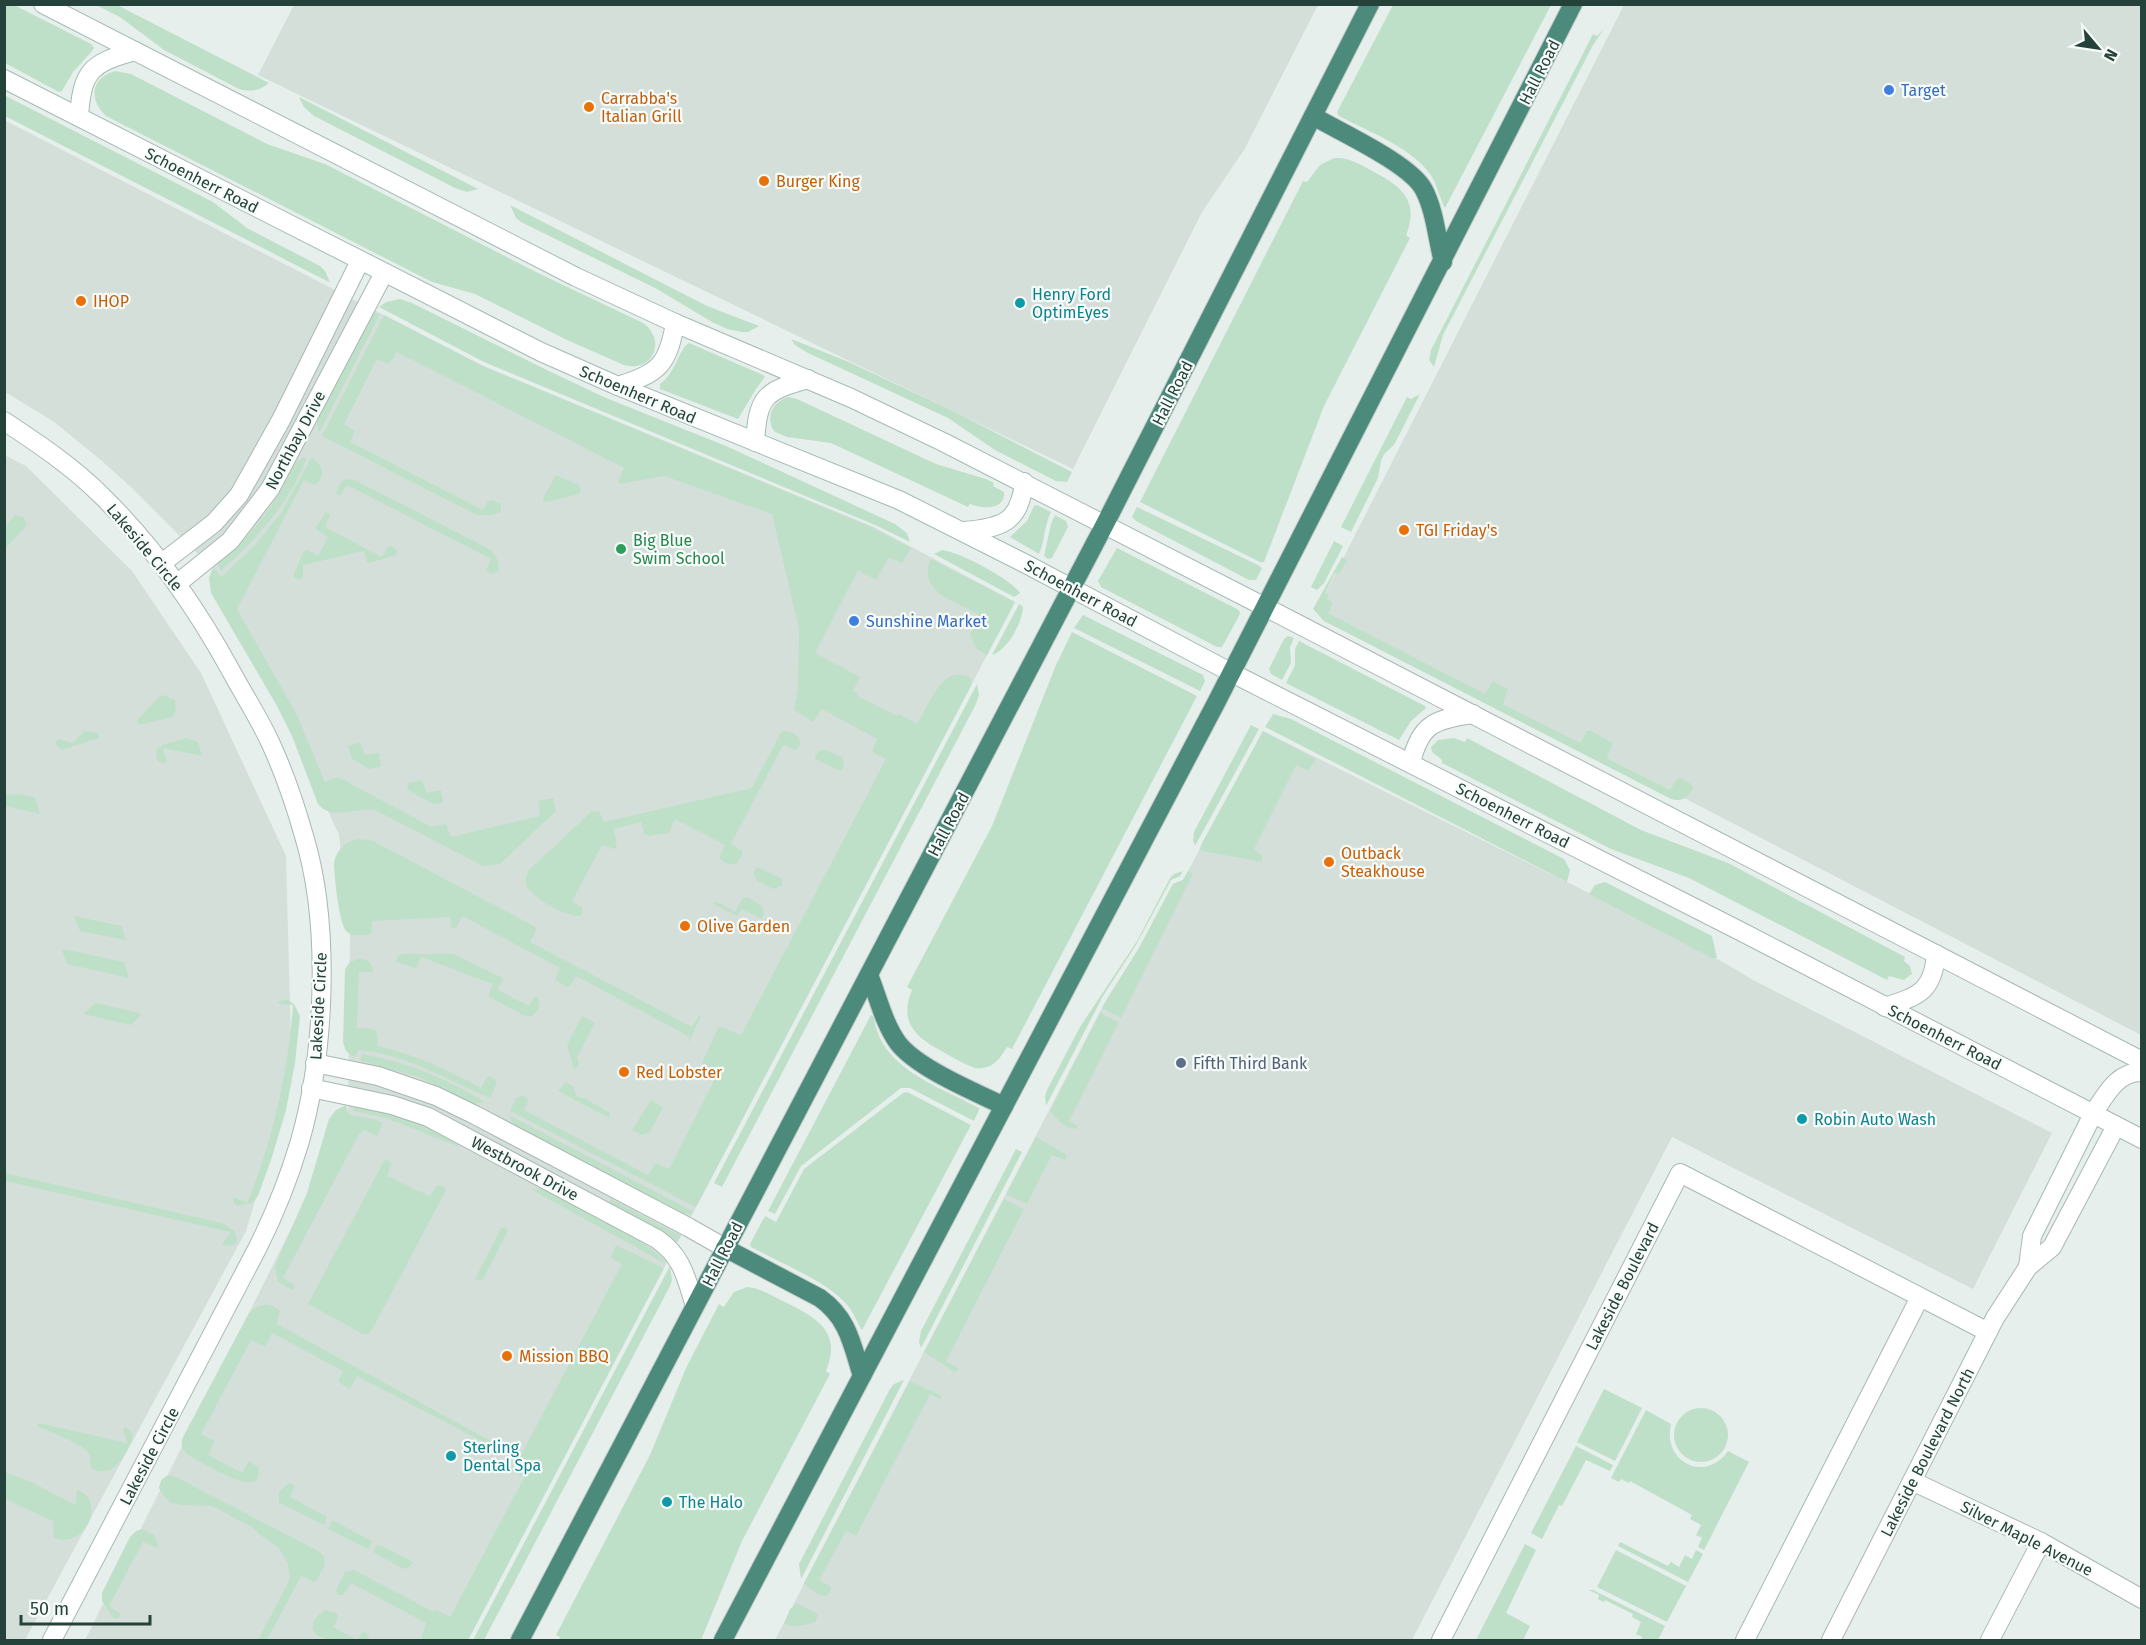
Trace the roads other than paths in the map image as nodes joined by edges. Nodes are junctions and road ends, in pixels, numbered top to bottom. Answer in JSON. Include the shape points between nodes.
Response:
{"nodes":[{"id":1,"x":43,"y":4,"type":"edge"},
{"id":2,"x":1370,"y":4,"type":"edge"},
{"id":3,"x":1573,"y":4,"type":"edge"},
{"id":4,"x":135,"y":51,"type":"junction"},
{"id":5,"x":4,"y":79,"type":"edge"},
{"id":6,"x":1312,"y":116,"type":"junction"},
{"id":7,"x":79,"y":117,"type":"junction"},
{"id":8,"x":360,"y":261,"type":"junction"},
{"id":9,"x":1443,"y":262,"type":"junction"},
{"id":10,"x":384,"y":273,"type":"junction"},
{"id":11,"x":675,"y":322,"type":"junction"},
{"id":12,"x":808,"y":379,"type":"junction"},
{"id":13,"x":618,"y":386,"type":"junction"},
{"id":14,"x":4,"y":421,"type":"edge"},
{"id":15,"x":755,"y":442,"type":"junction"},
{"id":16,"x":1024,"y":482,"type":"junction"},
{"id":17,"x":1105,"y":524,"type":"junction"},
{"id":18,"x":962,"y":531,"type":"junction"},
{"id":19,"x":162,"y":563,"type":"junction"},
{"id":20,"x":178,"y":583,"type":"junction"},
{"id":21,"x":1071,"y":588,"type":"junction"},
{"id":22,"x":1265,"y":607,"type":"junction"},
{"id":23,"x":1232,"y":673,"type":"junction"},
{"id":24,"x":1473,"y":714,"type":"junction"},
{"id":25,"x":1411,"y":763,"type":"junction"},
{"id":26,"x":1936,"y":954,"type":"junction"},
{"id":27,"x":869,"y":975,"type":"junction"},
{"id":28,"x":1885,"y":1007,"type":"junction"},
{"id":29,"x":2142,"y":1061,"type":"edge"},
{"id":30,"x":315,"y":1063,"type":"junction"},
{"id":31,"x":2142,"y":1072,"type":"edge"},
{"id":32,"x":311,"y":1088,"type":"junction"},
{"id":33,"x":1004,"y":1106,"type":"junction"},
{"id":34,"x":2093,"y":1114,"type":"junction"},
{"id":35,"x":2116,"y":1126,"type":"junction"},
{"id":36,"x":2142,"y":1139,"type":"edge"},
{"id":37,"x":725,"y":1248,"type":"junction"},
{"id":38,"x":2028,"y":1267,"type":"junction"},
{"id":39,"x":1919,"y":1299,"type":"junction"},
{"id":40,"x":695,"y":1306,"type":"junction"},
{"id":41,"x":1988,"y":1332,"type":"junction"},
{"id":42,"x":862,"y":1377,"type":"junction"},
{"id":43,"x":1912,"y":1481,"type":"junction"},
{"id":44,"x":2041,"y":1542,"type":"junction"},
{"id":45,"x":2142,"y":1599,"type":"edge"},
{"id":46,"x":523,"y":1638,"type":"edge"},
{"id":47,"x":52,"y":1641,"type":"edge"},
{"id":48,"x":723,"y":1641,"type":"edge"},
{"id":49,"x":1441,"y":1641,"type":"edge"},
{"id":50,"x":1745,"y":1641,"type":"edge"},
{"id":51,"x":1831,"y":1641,"type":"edge"},
{"id":52,"x":1990,"y":1641,"type":"edge"}],
"edges":[{"from":1,"to":4,"type":"street"},
{"from":2,"to":6,"type":"highway","name":"Hall Road"},
{"from":3,"to":9,"type":"highway","name":"Hall Road"},
{"from":4,"to":7,"type":"street","via":[[94,68],[82,87]]},
{"from":4,"to":11,"type":"street","via":[[576,277]]},
{"from":5,"to":7,"type":"street","name":"Schoenherr Road"},
{"from":6,"to":9,"type":"highway","via":[[1398,164],[1418,180],[1429,201]]},
{"from":6,"to":17,"type":"highway","name":"Hall Road"},
{"from":7,"to":8,"type":"street","name":"Schoenherr Road"},
{"from":8,"to":10,"type":"street","name":"Schoenherr Road"},
{"from":8,"to":19,"type":"street","name":"Northbay Drive","via":[[239,495],[214,523]]},
{"from":9,"to":22,"type":"highway","name":"Hall Road"},
{"from":10,"to":13,"type":"street","name":"Schoenherr Road","via":[[540,352]]},
{"from":10,"to":20,"type":"street","name":"Northbay Drive","via":[[270,489],[230,541]]},
{"from":11,"to":12,"type":"street"},
{"from":11,"to":13,"type":"street","via":[[662,364],[653,373]]},
{"from":12,"to":15,"type":"street","via":[[780,387],[765,399]]},
{"from":12,"to":16,"type":"street"},
{"from":13,"to":15,"type":"street","name":"Schoenherr Road"},
{"from":14,"to":19,"type":"street","name":"Lakeside Circle","via":[[58,458],[102,495]]},
{"from":15,"to":18,"type":"street","name":"Schoenherr Road","via":[[875,490]]},
{"from":16,"to":17,"type":"street"},
{"from":16,"to":18,"type":"street","via":[[1020,507],[1012,516],[987,529]]},
{"from":17,"to":21,"type":"highway","name":"Hall Road"},
{"from":17,"to":22,"type":"street"},
{"from":18,"to":21,"type":"street","name":"Schoenherr Road"},
{"from":19,"to":20,"type":"street","name":"Lakeside Circle"},
{"from":20,"to":30,"type":"street","name":"Lakeside Circle","via":[[270,742],[305,838],[322,949]]},
{"from":21,"to":23,"type":"street","name":"Schoenherr Road"},
{"from":21,"to":27,"type":"highway","name":"Hall Road"},
{"from":22,"to":23,"type":"highway","name":"Hall Road"},
{"from":22,"to":24,"type":"street"},
{"from":23,"to":25,"type":"street","name":"Schoenherr Road"},
{"from":23,"to":33,"type":"highway","name":"Hall Road"},
{"from":24,"to":25,"type":"street","via":[[1435,722],[1421,733]]},
{"from":24,"to":26,"type":"street"},
{"from":25,"to":28,"type":"street","name":"Schoenherr Road"},
{"from":26,"to":28,"type":"street","via":[[1935,968],[1925,989]]},
{"from":26,"to":29,"type":"street"},
{"from":27,"to":33,"type":"highway","via":[[892,1032],[906,1052]]},
{"from":27,"to":37,"type":"highway","name":"Hall Road"},
{"from":28,"to":34,"type":"street","name":"Schoenherr Road"},
{"from":30,"to":32,"type":"street","name":"Lakeside Circle"},
{"from":30,"to":37,"type":"street","name":"Westbrook Drive","via":[[378,1076],[475,1114]]},
{"from":31,"to":34,"type":"street","name":"Lakeside Boulevard North","via":[[2123,1077],[2112,1086]]},
{"from":32,"to":40,"type":"street","name":"Westbrook Drive","via":[[428,1117],[657,1239],[680,1261]]},
{"from":32,"to":47,"type":"street","name":"Lakeside Circle","via":[[300,1141],[267,1229]]},
{"from":33,"to":42,"type":"highway","name":"Hall Road"},
{"from":34,"to":35,"type":"street","name":"Schoenherr Road"},
{"from":34,"to":38,"type":"street","name":"Lakeside Boulevard North","via":[[2032,1236]]},
{"from":35,"to":36,"type":"street","name":"Schoenherr Road"},
{"from":35,"to":38,"type":"street","name":"Lakeside Boulevard North","via":[[2052,1247]]},
{"from":37,"to":40,"type":"highway","name":"Hall Road"},
{"from":37,"to":42,"type":"highway","via":[[833,1307],[847,1329]]},
{"from":38,"to":41,"type":"street","name":"Lakeside Boulevard North"},
{"from":39,"to":41,"type":"street","name":"Lakeside Boulevard"},
{"from":39,"to":49,"type":"street","name":"Lakeside Boulevard","via":[[1680,1173]]},
{"from":39,"to":50,"type":"street"},
{"from":40,"to":46,"type":"highway","name":"Hall Road"},
{"from":41,"to":43,"type":"street","name":"Lakeside Boulevard North"},
{"from":42,"to":48,"type":"highway","name":"Hall Road"},
{"from":43,"to":44,"type":"street","name":"Silver Maple Avenue"},
{"from":43,"to":51,"type":"street","name":"Lakeside Boulevard North"},
{"from":44,"to":45,"type":"street","name":"Silver Maple Avenue"},
{"from":44,"to":52,"type":"street"}]}
